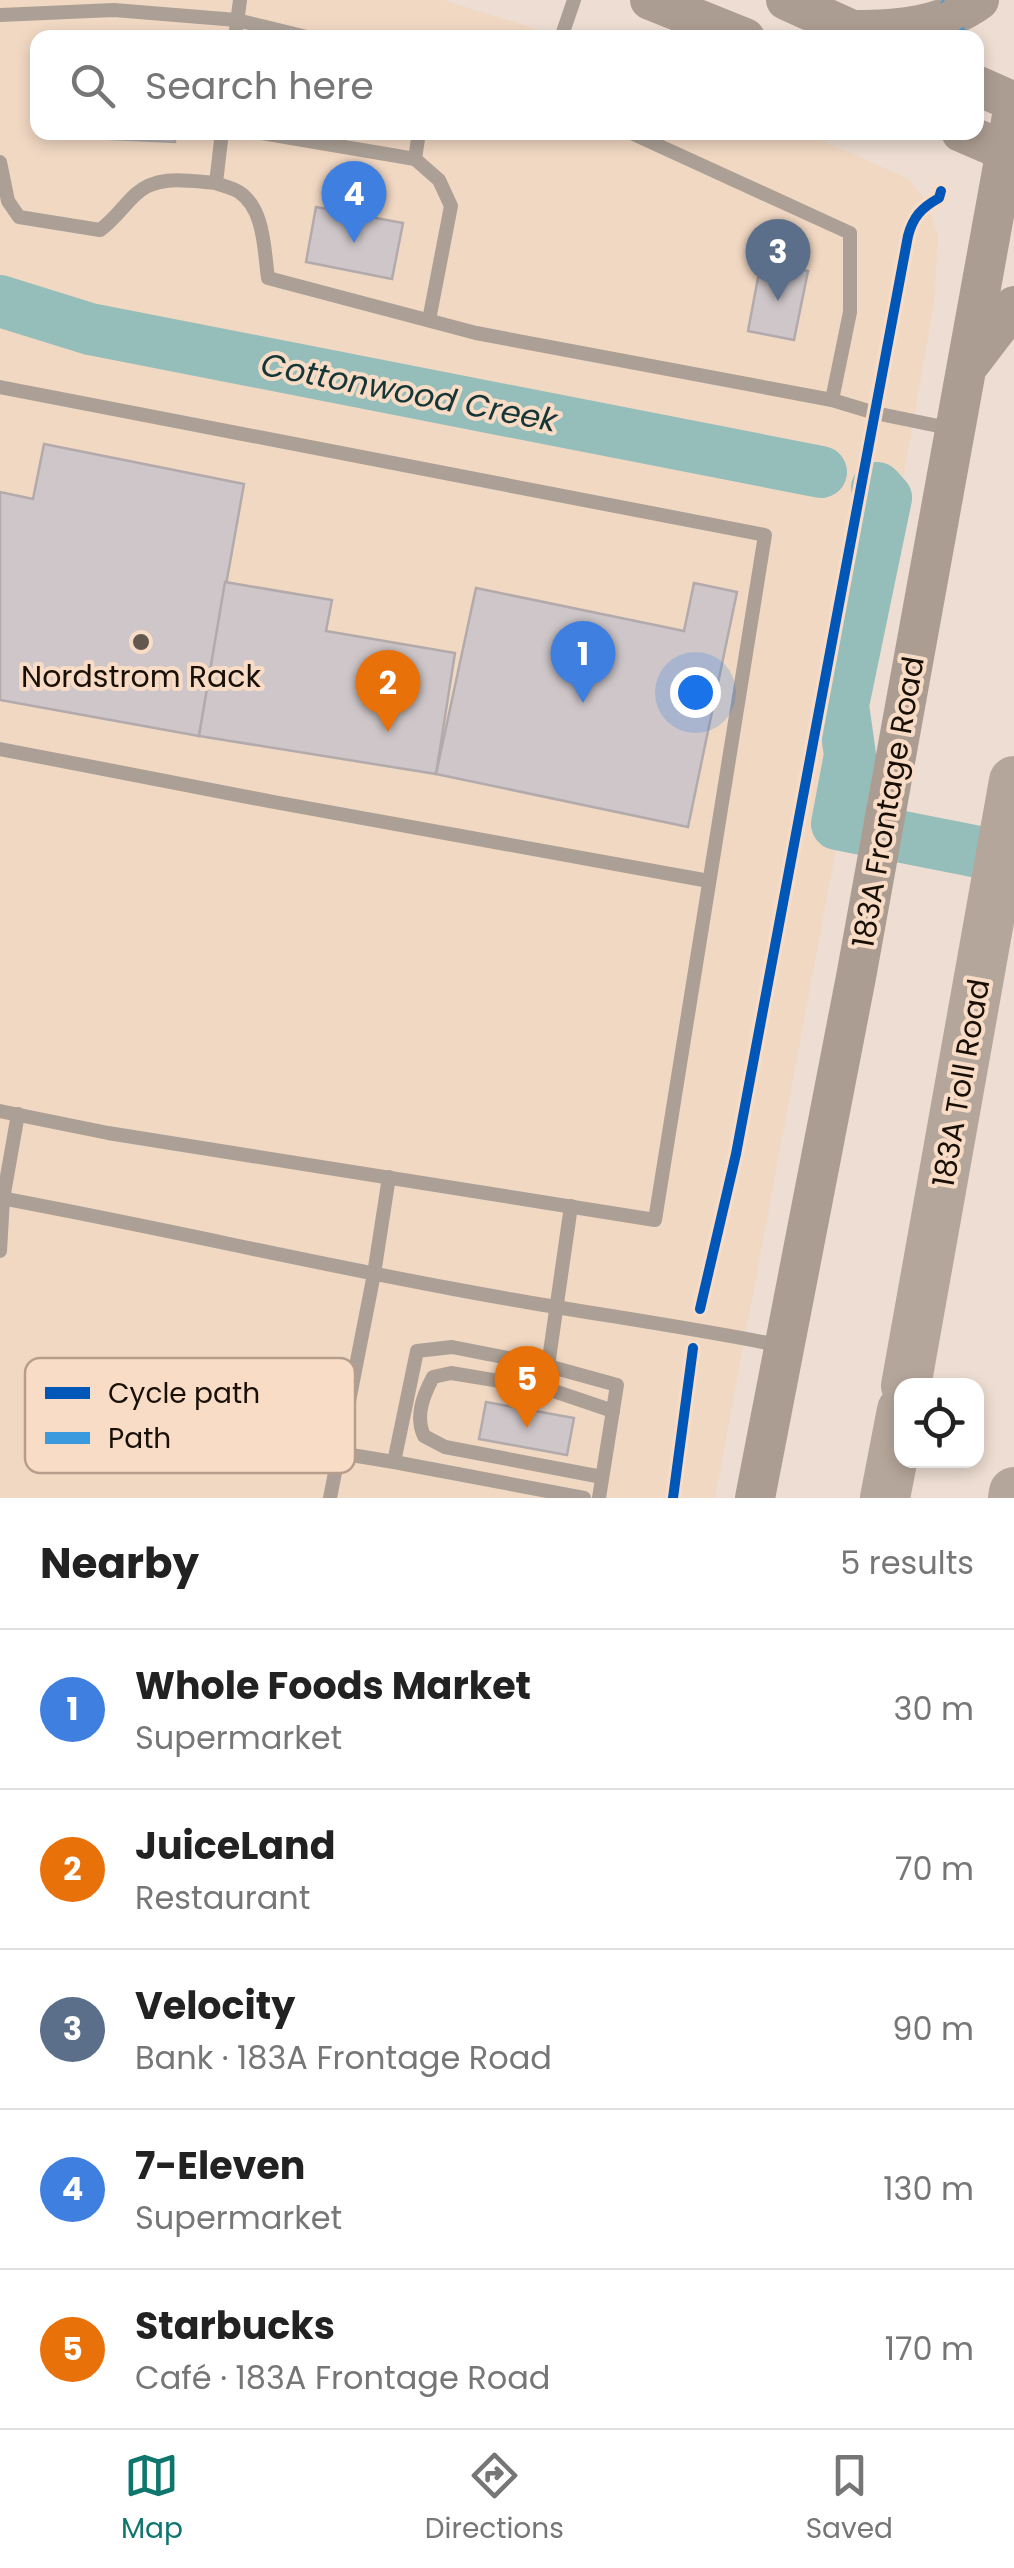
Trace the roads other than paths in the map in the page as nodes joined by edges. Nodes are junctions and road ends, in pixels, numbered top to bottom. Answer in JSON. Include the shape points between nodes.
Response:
{"nodes":[{"id":1,"x":240,"y":0,"type":"edge"},
{"id":2,"x":574,"y":0,"type":"edge"},
{"id":3,"x":650,"y":0,"type":"edge"},
{"id":4,"x":786,"y":0,"type":"edge"},
{"id":5,"x":979,"y":0,"type":"edge"},
{"id":6,"x":0,"y":15,"type":"edge"},
{"id":7,"x":237,"y":20,"type":"junction"},
{"id":8,"x":235,"y":30,"type":"edge"},
{"id":9,"x":278,"y":30,"type":"edge"},
{"id":10,"x":565,"y":30,"type":"edge"},
{"id":11,"x":725,"y":30,"type":"edge"},
{"id":12,"x":852,"y":30,"type":"edge"},
{"id":13,"x":890,"y":30,"type":"edge"},
{"id":14,"x":984,"y":89,"type":"edge"},
{"id":15,"x":1014,"y":103,"type":"edge"},
{"id":16,"x":221,"y":140,"type":"edge"},
{"id":17,"x":303,"y":140,"type":"edge"},
{"id":18,"x":418,"y":140,"type":"edge"},
{"id":19,"x":646,"y":140,"type":"edge"},
{"id":20,"x":980,"y":140,"type":"edge"},
{"id":21,"x":1010,"y":153,"type":"edge"},
{"id":22,"x":415,"y":159,"type":"junction"},
{"id":23,"x":0,"y":162,"type":"edge"},
{"id":24,"x":216,"y":183,"type":"junction"},
{"id":25,"x":1014,"y":306,"type":"edge"},
{"id":26,"x":428,"y":320,"type":"junction"},
{"id":27,"x":966,"y":371,"type":"junction"},
{"id":28,"x":0,"y":387,"type":"edge"},
{"id":29,"x":832,"y":400,"type":"junction"},
{"id":30,"x":954,"y":429,"type":"junction"},
{"id":31,"x":0,"y":749,"type":"edge"},
{"id":32,"x":1014,"y":781,"type":"edge"},
{"id":33,"x":710,"y":882,"type":"junction"},
{"id":34,"x":0,"y":1111,"type":"edge"},
{"id":35,"x":18,"y":1114,"type":"junction"},
{"id":36,"x":389,"y":1177,"type":"junction"},
{"id":37,"x":2,"y":1198,"type":"edge"},
{"id":38,"x":571,"y":1206,"type":"junction"},
{"id":39,"x":0,"y":1251,"type":"edge"},
{"id":40,"x":374,"y":1274,"type":"junction"},
{"id":41,"x":556,"y":1308,"type":"junction"},
{"id":42,"x":784,"y":1346,"type":"junction"},
{"id":43,"x":548,"y":1366,"type":"junction"},
{"id":44,"x":355,"y":1371,"type":"edge"},
{"id":45,"x":907,"y":1378,"type":"edge"},
{"id":46,"x":613,"y":1411,"type":"junction"},
{"id":47,"x":894,"y":1451,"type":"edge"},
{"id":48,"x":355,"y":1456,"type":"edge"},
{"id":49,"x":394,"y":1462,"type":"junction"},
{"id":50,"x":335,"y":1473,"type":"edge"},
{"id":51,"x":602,"y":1477,"type":"junction"},
{"id":52,"x":330,"y":1498,"type":"edge"},
{"id":53,"x":584,"y":1498,"type":"edge"},
{"id":54,"x":598,"y":1498,"type":"edge"},
{"id":55,"x":755,"y":1498,"type":"edge"},
{"id":56,"x":885,"y":1498,"type":"edge"}],
"edges":[{"from":1,"to":7,"type":"lane"},
{"from":2,"to":10,"type":"lane"},
{"from":3,"to":11,"type":"main road"},
{"from":4,"to":12,"type":"main road"},
{"from":5,"to":13,"type":"main road","via":[[952,15]]},
{"from":6,"to":7,"type":"lane","via":[[114,10]]},
{"from":7,"to":8,"type":"lane"},
{"from":7,"to":9,"type":"lane"},
{"from":14,"to":15,"type":"main road"},
{"from":15,"to":21,"type":"main road","name":"183A Frontage Road"},
{"from":16,"to":24,"type":"lane"},
{"from":17,"to":22,"type":"lane"},
{"from":18,"to":22,"type":"lane"},
{"from":19,"to":29,"type":"lane","via":[[850,233],[850,312]]},
{"from":20,"to":21,"type":"main road"},
{"from":21,"to":27,"type":"main road","name":"183A Frontage Road"},
{"from":22,"to":26,"type":"lane","via":[[440,180],[451,206]]},
{"from":23,"to":24,"type":"lane","via":[[8,201],[19,217],[100,230],[151,184]]},
{"from":24,"to":26,"type":"lane","via":[[241,193],[252,206],[268,278]]},
{"from":25,"to":27,"type":"main road"},
{"from":26,"to":29,"type":"lane"},
{"from":27,"to":30,"type":"main road","name":"183A Frontage Road"},
{"from":28,"to":33,"type":"lane","via":[[765,535]]},
{"from":29,"to":30,"type":"lane"},
{"from":30,"to":42,"type":"main road","name":"183A Frontage Road"},
{"from":31,"to":33,"type":"lane"},
{"from":32,"to":45,"type":"highway","name":"183A Toll Road"},
{"from":33,"to":38,"type":"lane","via":[[656,1220]]},
{"from":34,"to":35,"type":"lane"},
{"from":35,"to":36,"type":"lane"},
{"from":35,"to":37,"type":"lane"},
{"from":36,"to":38,"type":"lane"},
{"from":36,"to":40,"type":"lane"},
{"from":37,"to":39,"type":"lane"},
{"from":37,"to":40,"type":"lane"},
{"from":38,"to":41,"type":"lane"},
{"from":40,"to":41,"type":"lane"},
{"from":40,"to":44,"type":"lane"},
{"from":41,"to":42,"type":"lane"},
{"from":41,"to":43,"type":"lane"},
{"from":42,"to":55,"type":"main road","name":"183A Frontage Road"},
{"from":43,"to":46,"type":"lane","via":[[617,1386]]},
{"from":43,"to":49,"type":"lane","via":[[452,1347],[417,1352]]},
{"from":46,"to":51,"type":"lane"},
{"from":46,"to":51,"type":"lane","via":[[548,1389],[450,1373],[433,1377],[423,1396],[419,1425],[424,1436],[445,1447]]},
{"from":47,"to":56,"type":"highway"},
{"from":48,"to":49,"type":"lane"},
{"from":49,"to":53,"type":"lane"},
{"from":50,"to":52,"type":"lane"},
{"from":51,"to":54,"type":"lane"}]}
